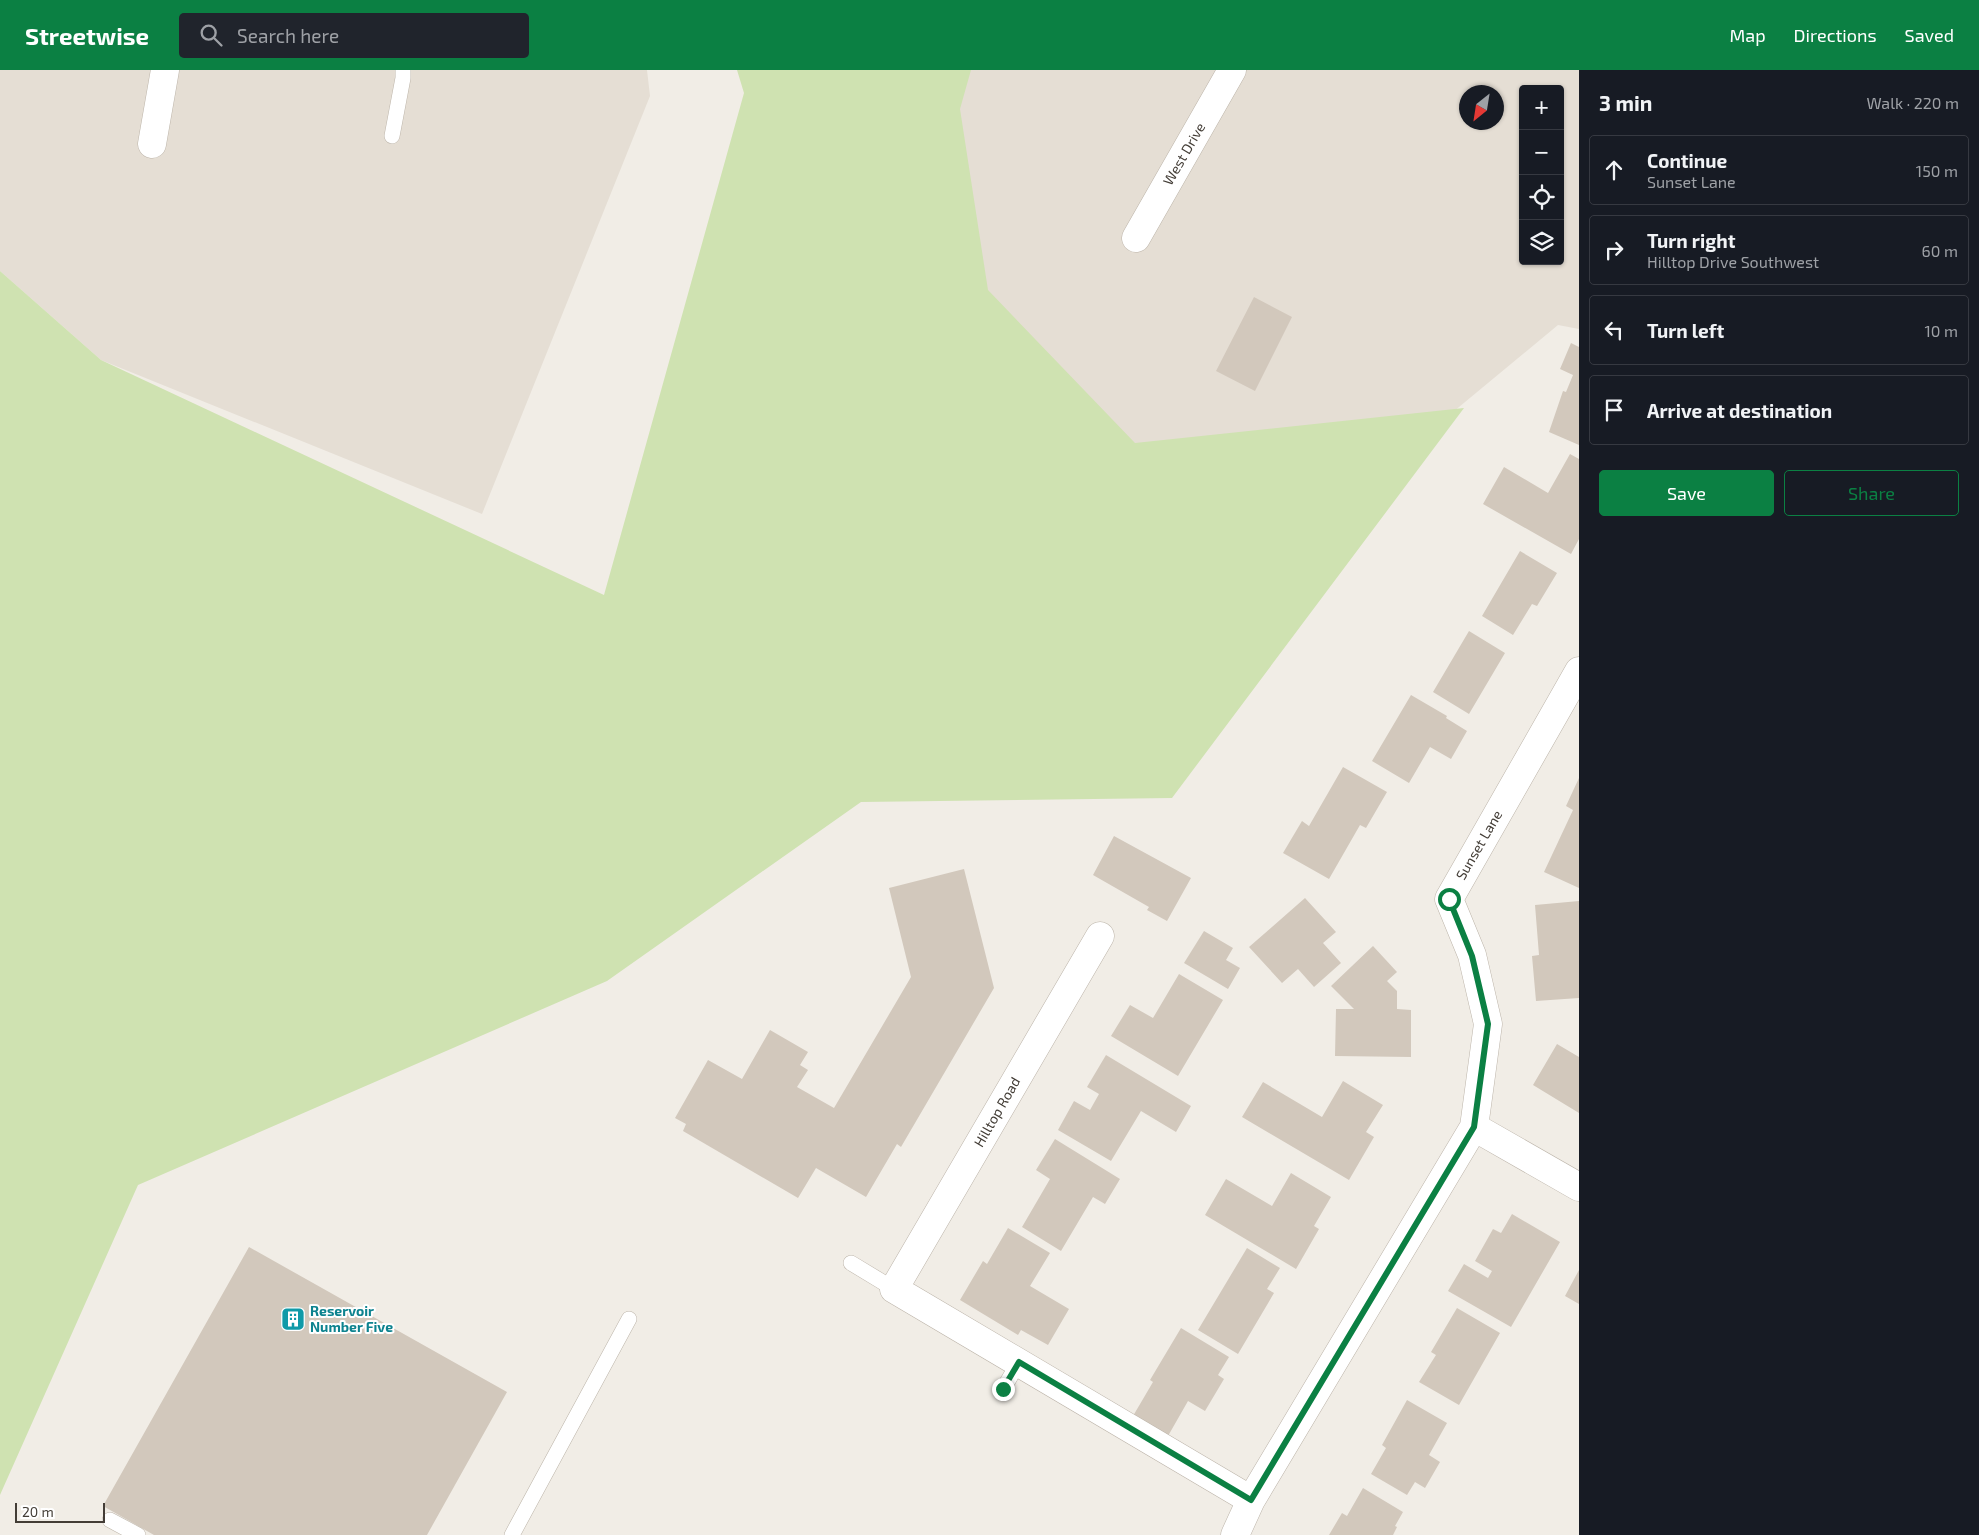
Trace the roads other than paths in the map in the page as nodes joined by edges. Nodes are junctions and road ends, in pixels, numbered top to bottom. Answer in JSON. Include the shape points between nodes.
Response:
{"nodes":[{"id":1,"x":165,"y":70,"type":"edge"},
{"id":2,"x":403,"y":70,"type":"edge"},
{"id":3,"x":1232,"y":70,"type":"edge"},
{"id":4,"x":392,"y":136,"type":"dead end"},
{"id":5,"x":152,"y":144,"type":"dead end"},
{"id":6,"x":1136,"y":238,"type":"dead end"},
{"id":7,"x":1579,"y":671,"type":"edge"},
{"id":8,"x":1100,"y":936,"type":"dead end"},
{"id":9,"x":1474,"y":1127,"type":"junction"},
{"id":10,"x":1579,"y":1188,"type":"edge"},
{"id":11,"x":851,"y":1263,"type":"dead end"},
{"id":12,"x":894,"y":1289,"type":"junction"},
{"id":13,"x":630,"y":1318,"type":"dead end"},
{"id":14,"x":1019,"y":1362,"type":"junction"},
{"id":15,"x":1003,"y":1389,"type":"dead end"},
{"id":16,"x":1251,"y":1500,"type":"junction"},
{"id":17,"x":110,"y":1520,"type":"dead end"},
{"id":18,"x":138,"y":1535,"type":"edge"},
{"id":19,"x":512,"y":1535,"type":"edge"},
{"id":20,"x":1234,"y":1535,"type":"edge"}],
"edges":[{"from":1,"to":5,"type":"street"},
{"from":2,"to":4,"type":"lane"},
{"from":3,"to":6,"type":"street","name":"West Drive"},
{"from":7,"to":9,"type":"street","name":"Sunset Lane","via":[[1449,899],[1472,956],[1488,1024]]},
{"from":8,"to":12,"type":"street","name":"Hilltop Road"},
{"from":9,"to":10,"type":"street"},
{"from":9,"to":16,"type":"street","name":"Sunset Lane"},
{"from":11,"to":12,"type":"lane"},
{"from":12,"to":14,"type":"street"},
{"from":13,"to":19,"type":"lane"},
{"from":14,"to":15,"type":"lane"},
{"from":14,"to":16,"type":"street"},
{"from":16,"to":20,"type":"street","name":"Sunset Lane"},
{"from":17,"to":18,"type":"lane"}]}
